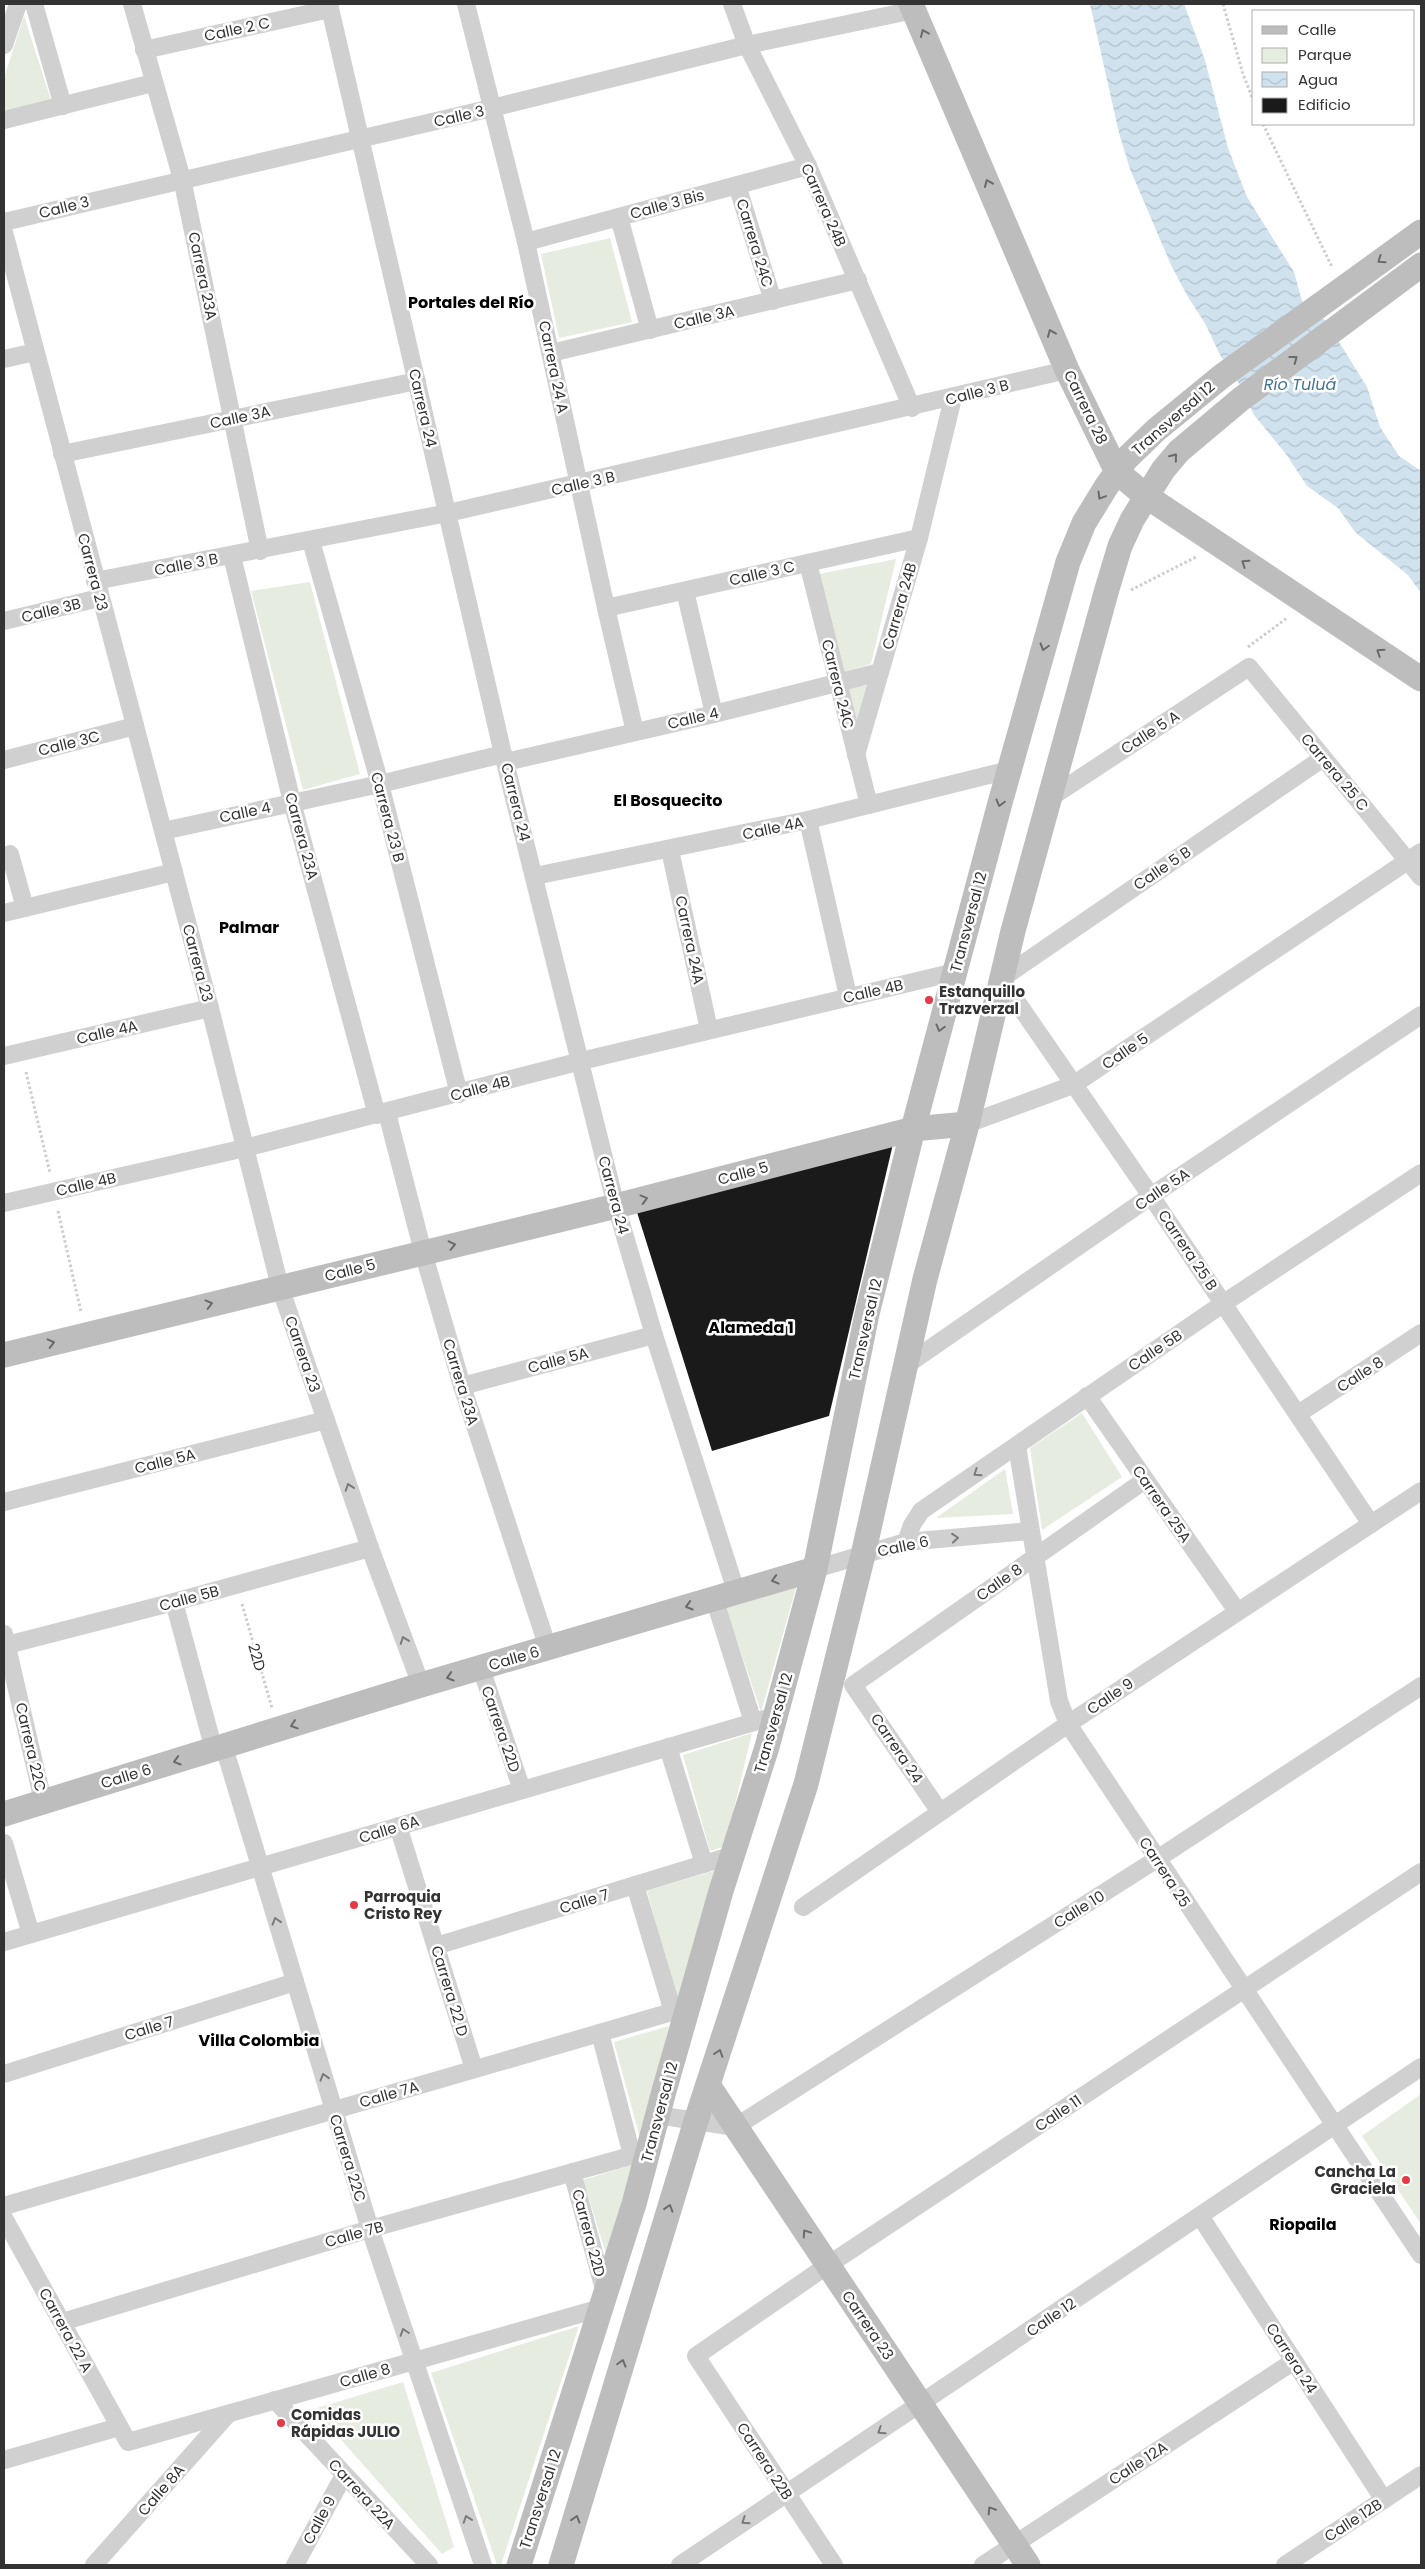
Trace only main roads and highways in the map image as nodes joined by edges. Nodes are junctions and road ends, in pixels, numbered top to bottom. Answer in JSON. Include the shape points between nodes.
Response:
{"nodes":[{"id":1,"x":913,"y":7,"type":"edge"},
{"id":2,"x":1421,"y":232,"type":"edge"},
{"id":3,"x":1421,"y":265,"type":"edge"},
{"id":4,"x":1117,"y":472,"type":"junction"},
{"id":5,"x":1146,"y":496,"type":"junction"},
{"id":6,"x":1421,"y":679,"type":"edge"},
{"id":7,"x":967,"y":1124,"type":"junction"},
{"id":8,"x":913,"y":1129,"type":"junction"},
{"id":9,"x":4,"y":1355,"type":"edge"},
{"id":10,"x":815,"y":1569,"type":"junction"},
{"id":11,"x":4,"y":1814,"type":"edge"},
{"id":12,"x":708,"y":2085,"type":"junction"},
{"id":13,"x":519,"y":2565,"type":"edge"},
{"id":14,"x":561,"y":2565,"type":"edge"},
{"id":15,"x":1028,"y":2565,"type":"edge"}],
"edges":[{"from":4,"to":1,"type":"main road","name":"Carrera 28","one_way":true,"via":[[1067,370]]},
{"from":2,"to":4,"type":"main road","name":"Transversal 12","one_way":true,"via":[[1222,376],[1156,430]]},
{"from":5,"to":3,"type":"main road","name":"Transversal 12","one_way":true,"via":[[1179,451],[1241,399]]},
{"from":4,"to":5,"type":"main road","name":"Carrera 28"},
{"from":4,"to":8,"type":"main road","name":"Transversal 12","one_way":true,"via":[[1084,523],[1068,562]]},
{"from":6,"to":5,"type":"main road","name":"Carrera 28","one_way":true},
{"from":5,"to":7,"type":"main road","name":"Transversal 12","via":[[1120,546],[1104,599],[1001,979]]},
{"from":7,"to":8,"type":"main road","name":"Calle 5"},
{"from":12,"to":7,"type":"main road","name":"Transversal 12","one_way":true,"via":[[806,1784],[863,1555],[925,1279]]},
{"from":9,"to":8,"type":"main road","name":"Calle 5","one_way":true,"via":[[616,1206]]},
{"from":8,"to":10,"type":"main road","name":"Transversal 12","via":[[868,1314]]},
{"from":10,"to":11,"type":"main road","name":"Calle 6","one_way":true,"via":[[421,1685]]},
{"from":10,"to":13,"type":"main road","name":"Transversal 12","via":[[764,1719],[733,1855],[681,2010],[657,2115],[640,2153],[634,2204]]},
{"from":14,"to":12,"type":"main road","name":"Transversal 12","one_way":true},
{"from":15,"to":12,"type":"main road","name":"Carrera 23","one_way":true}]}
